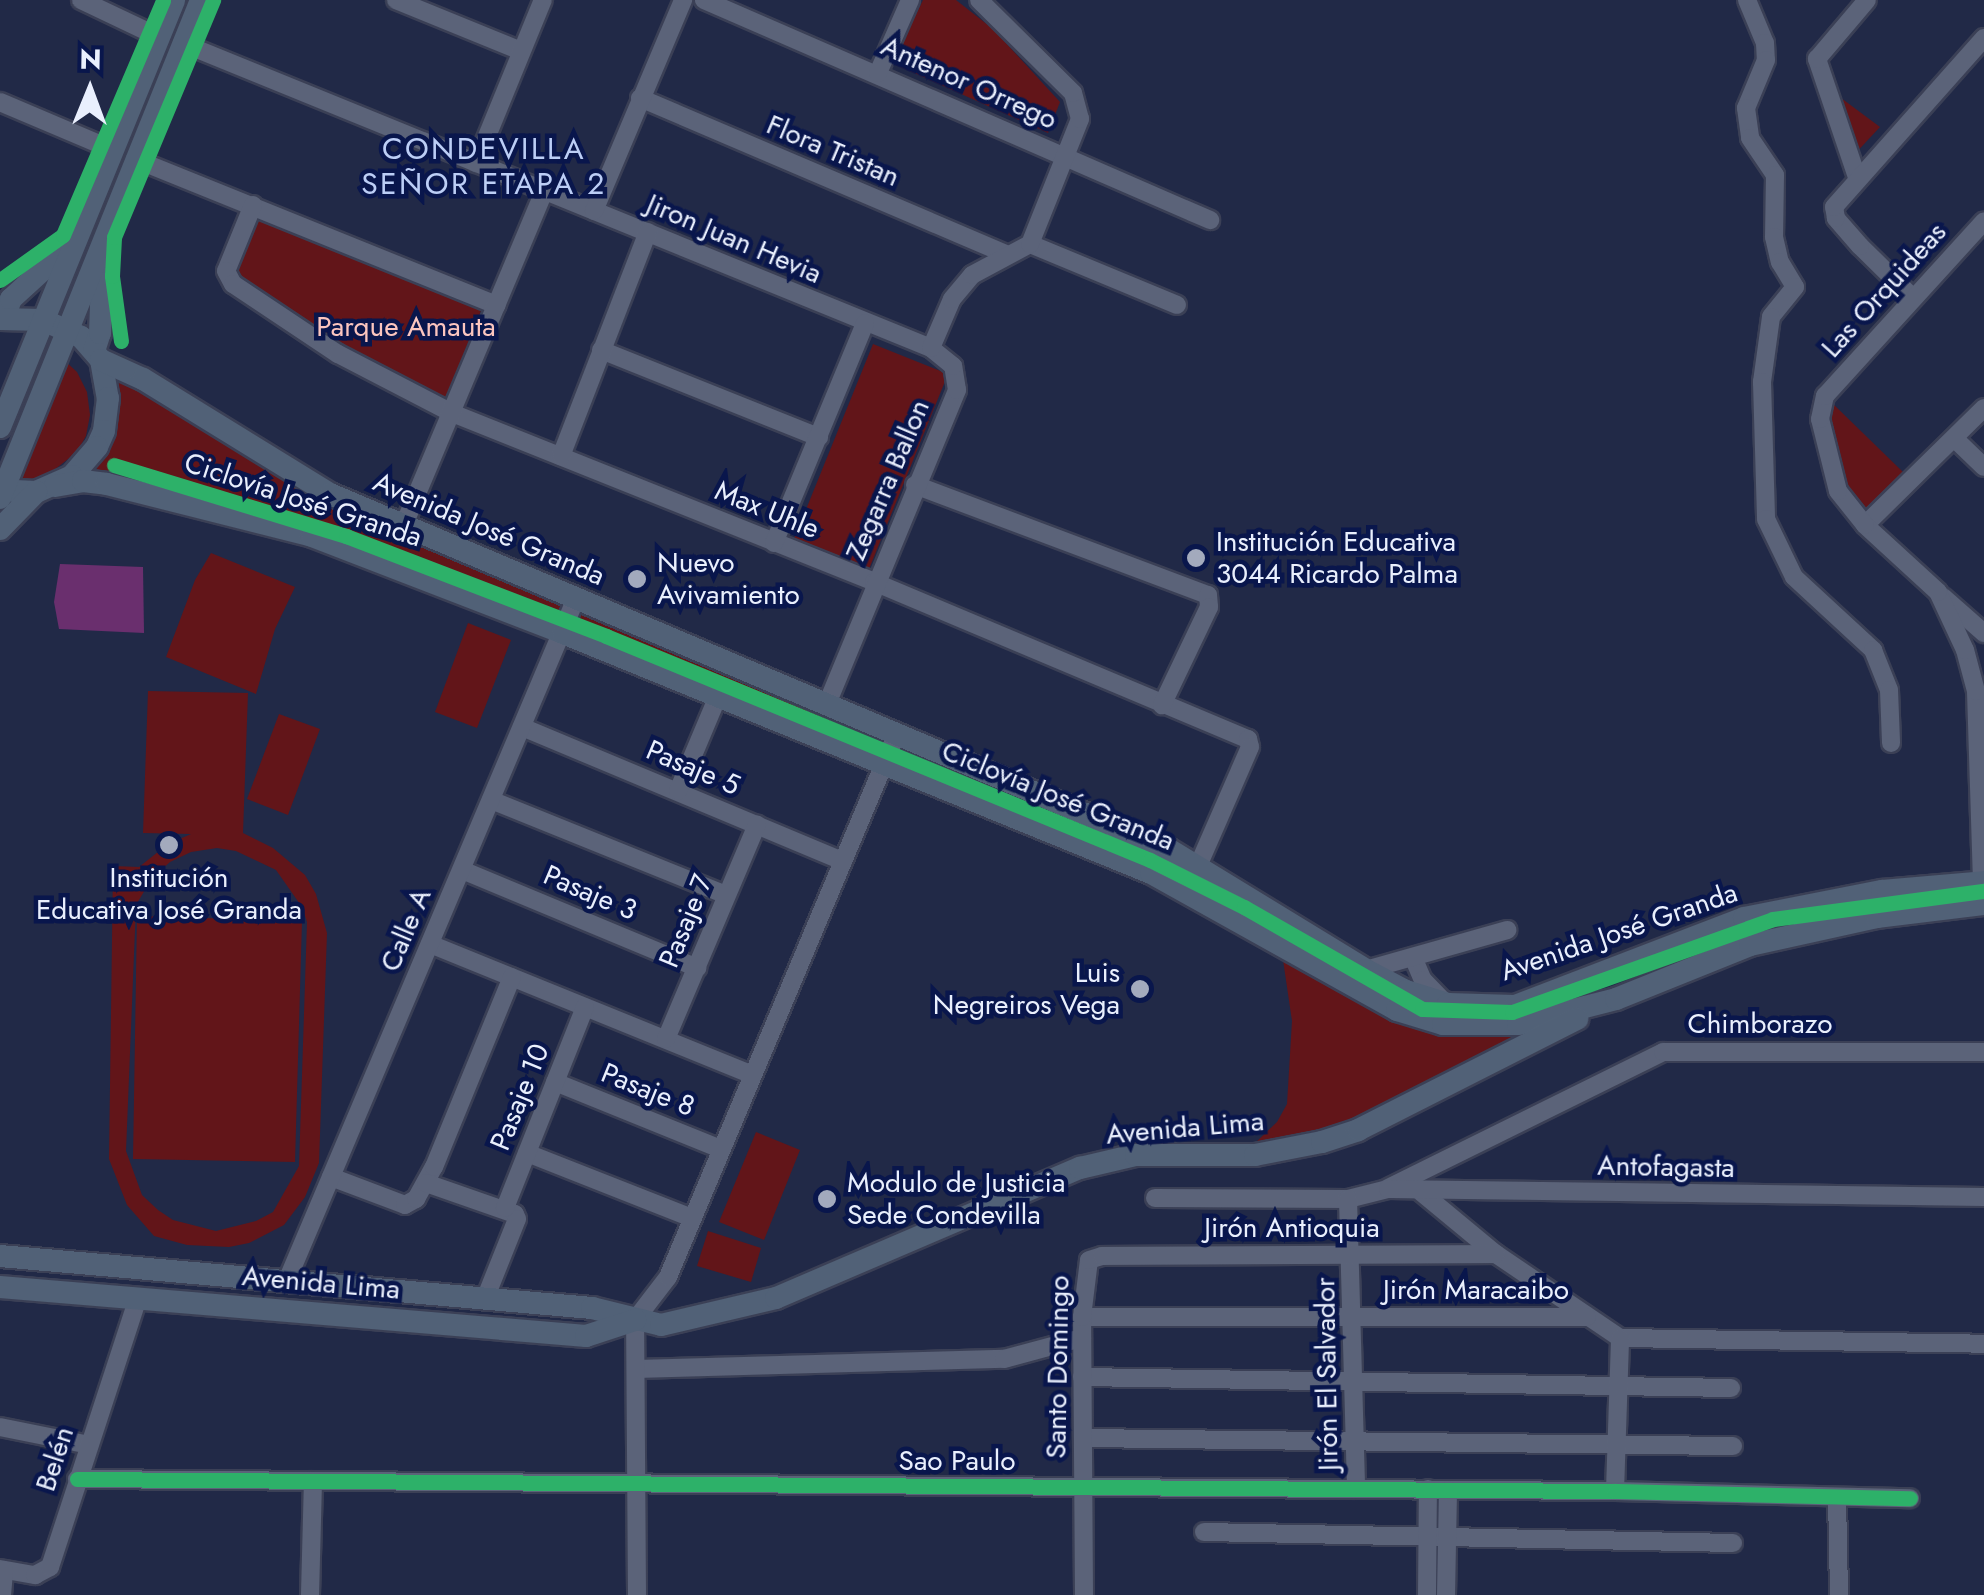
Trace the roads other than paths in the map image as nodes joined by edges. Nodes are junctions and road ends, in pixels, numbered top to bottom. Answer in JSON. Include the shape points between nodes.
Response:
{"nodes":[{"id":1,"x":81,"y":0,"type":"edge"},
{"id":2,"x":174,"y":0,"type":"edge"},
{"id":3,"x":201,"y":0,"type":"edge"},
{"id":4,"x":396,"y":0,"type":"edge"},
{"id":5,"x":543,"y":0,"type":"edge"},
{"id":6,"x":683,"y":0,"type":"edge"},
{"id":7,"x":704,"y":0,"type":"edge"},
{"id":8,"x":910,"y":0,"type":"edge"},
{"id":9,"x":980,"y":0,"type":"edge"},
{"id":10,"x":1747,"y":0,"type":"edge"},
{"id":11,"x":1867,"y":0,"type":"edge"},
{"id":12,"x":159,"y":36,"type":"junction"},
{"id":13,"x":1984,"y":38,"type":"edge"},
{"id":14,"x":182,"y":44,"type":"junction"},
{"id":15,"x":521,"y":51,"type":"junction"},
{"id":16,"x":878,"y":73,"type":"junction"},
{"id":17,"x":640,"y":98,"type":"junction"},
{"id":18,"x":0,"y":102,"type":"edge"},
{"id":19,"x":113,"y":150,"type":"junction"},
{"id":20,"x":1068,"y":156,"type":"junction"},
{"id":21,"x":136,"y":159,"type":"junction"},
{"id":22,"x":476,"y":162,"type":"junction"},
{"id":23,"x":1857,"y":177,"type":"junction"},
{"id":24,"x":544,"y":192,"type":"junction"},
{"id":25,"x":253,"y":205,"type":"junction"},
{"id":26,"x":594,"y":211,"type":"junction"},
{"id":27,"x":1210,"y":220,"type":"dead end"},
{"id":28,"x":1984,"y":221,"type":"edge"},
{"id":29,"x":104,"y":232,"type":"junction"},
{"id":30,"x":648,"y":232,"type":"junction"},
{"id":31,"x":75,"y":240,"type":"junction"},
{"id":32,"x":1030,"y":244,"type":"junction"},
{"id":33,"x":1004,"y":254,"type":"junction"},
{"id":34,"x":1913,"y":298,"type":"junction"},
{"id":35,"x":497,"y":305,"type":"junction"},
{"id":36,"x":1177,"y":305,"type":"dead end"},
{"id":37,"x":2,"y":319,"type":"edge"},
{"id":38,"x":865,"y":323,"type":"junction"},
{"id":39,"x":55,"y":324,"type":"junction"},
{"id":40,"x":931,"y":348,"type":"junction"},
{"id":41,"x":601,"y":350,"type":"junction"},
{"id":42,"x":97,"y":356,"type":"junction"},
{"id":43,"x":1984,"y":408,"type":"edge"},
{"id":44,"x":452,"y":413,"type":"junction"},
{"id":45,"x":0,"y":427,"type":"edge"},
{"id":46,"x":819,"y":437,"type":"junction"},
{"id":47,"x":1956,"y":439,"type":"junction"},
{"id":48,"x":561,"y":456,"type":"junction"},
{"id":49,"x":1984,"y":467,"type":"edge"},
{"id":50,"x":915,"y":484,"type":"junction"},
{"id":51,"x":45,"y":489,"type":"junction"},
{"id":52,"x":1,"y":493,"type":"edge"},
{"id":53,"x":1864,"y":525,"type":"junction"},
{"id":54,"x":403,"y":527,"type":"junction"},
{"id":55,"x":0,"y":529,"type":"edge"},
{"id":56,"x":774,"y":543,"type":"junction"},
{"id":57,"x":874,"y":582,"type":"junction"},
{"id":58,"x":1938,"y":592,"type":"junction"},
{"id":59,"x":576,"y":598,"type":"junction"},
{"id":60,"x":563,"y":633,"type":"junction"},
{"id":61,"x":1984,"y":633,"type":"edge"},
{"id":62,"x":717,"y":698,"type":"junction"},
{"id":63,"x":826,"y":704,"type":"junction"},
{"id":64,"x":1162,"y":705,"type":"junction"},
{"id":65,"x":522,"y":727,"type":"junction"},
{"id":66,"x":896,"y":732,"type":"junction"},
{"id":67,"x":1892,"y":744,"type":"dead end"},
{"id":68,"x":883,"y":765,"type":"junction"},
{"id":69,"x":678,"y":791,"type":"junction"},
{"id":70,"x":491,"y":800,"type":"junction"},
{"id":71,"x":757,"y":825,"type":"junction"},
{"id":72,"x":842,"y":860,"type":"junction"},
{"id":73,"x":1198,"y":866,"type":"junction"},
{"id":74,"x":462,"y":870,"type":"junction"},
{"id":75,"x":1983,"y":889,"type":"edge"},
{"id":76,"x":726,"y":894,"type":"junction"},
{"id":77,"x":1507,"y":930,"type":"dead end"},
{"id":78,"x":430,"y":944,"type":"junction"},
{"id":79,"x":1413,"y":957,"type":"junction"},
{"id":80,"x":697,"y":968,"type":"junction"},
{"id":81,"x":1366,"y":970,"type":"junction"},
{"id":82,"x":512,"y":977,"type":"junction"},
{"id":83,"x":1616,"y":999,"type":"junction"},
{"id":84,"x":1448,"y":1004,"type":"junction"},
{"id":85,"x":585,"y":1007,"type":"junction"},
{"id":86,"x":666,"y":1039,"type":"junction"},
{"id":87,"x":1984,"y":1052,"type":"edge"},
{"id":88,"x":752,"y":1075,"type":"junction"},
{"id":89,"x":555,"y":1082,"type":"junction"},
{"id":90,"x":721,"y":1149,"type":"junction"},
{"id":91,"x":527,"y":1153,"type":"junction"},
{"id":92,"x":331,"y":1178,"type":"junction"},
{"id":93,"x":426,"y":1183,"type":"junction"},
{"id":94,"x":1388,"y":1189,"type":"junction"},
{"id":95,"x":1420,"y":1192,"type":"junction"},
{"id":96,"x":1984,"y":1197,"type":"edge"},
{"id":97,"x":1155,"y":1198,"type":"dead end"},
{"id":98,"x":1348,"y":1198,"type":"junction"},
{"id":99,"x":505,"y":1208,"type":"junction"},
{"id":100,"x":692,"y":1218,"type":"junction"},
{"id":101,"x":1496,"y":1254,"type":"junction"},
{"id":102,"x":0,"y":1256,"type":"edge"},
{"id":103,"x":1352,"y":1256,"type":"junction"},
{"id":104,"x":1089,"y":1260,"type":"joint"},
{"id":105,"x":286,"y":1284,"type":"junction"},
{"id":106,"x":0,"y":1287,"type":"edge"},
{"id":107,"x":138,"y":1298,"type":"junction"},
{"id":108,"x":485,"y":1300,"type":"junction"},
{"id":109,"x":1082,"y":1317,"type":"junction"},
{"id":110,"x":1354,"y":1317,"type":"junction"},
{"id":111,"x":1587,"y":1317,"type":"junction"},
{"id":112,"x":635,"y":1320,"type":"junction"},
{"id":113,"x":1082,"y":1338,"type":"junction"},
{"id":114,"x":1620,"y":1338,"type":"junction"},
{"id":115,"x":1984,"y":1344,"type":"edge"},
{"id":116,"x":636,"y":1369,"type":"junction"},
{"id":117,"x":1082,"y":1378,"type":"junction"},
{"id":118,"x":1355,"y":1384,"type":"junction"},
{"id":119,"x":1618,"y":1385,"type":"junction"},
{"id":120,"x":1731,"y":1388,"type":"dead end"},
{"id":121,"x":0,"y":1426,"type":"edge"},
{"id":122,"x":1083,"y":1438,"type":"junction"},
{"id":123,"x":1356,"y":1444,"type":"junction"},
{"id":124,"x":88,"y":1445,"type":"junction"},
{"id":125,"x":1616,"y":1446,"type":"junction"},
{"id":126,"x":1733,"y":1446,"type":"dead end"},
{"id":127,"x":77,"y":1479,"type":"junction"},
{"id":128,"x":312,"y":1481,"type":"junction"},
{"id":129,"x":638,"y":1483,"type":"junction"},
{"id":130,"x":1084,"y":1487,"type":"junction"},
{"id":131,"x":1356,"y":1489,"type":"junction"},
{"id":132,"x":1428,"y":1489,"type":"junction"},
{"id":133,"x":1448,"y":1490,"type":"junction"},
{"id":134,"x":1614,"y":1491,"type":"junction"},
{"id":135,"x":1837,"y":1497,"type":"junction"},
{"id":136,"x":1910,"y":1498,"type":"dead end"},
{"id":137,"x":1204,"y":1532,"type":"dead end"},
{"id":138,"x":1428,"y":1534,"type":"junction"},
{"id":139,"x":1447,"y":1535,"type":"junction"},
{"id":140,"x":1733,"y":1543,"type":"dead end"},
{"id":141,"x":2,"y":1569,"type":"edge"},
{"id":142,"x":2,"y":1595,"type":"edge"},
{"id":143,"x":310,"y":1595,"type":"edge"},
{"id":144,"x":638,"y":1595,"type":"edge"},
{"id":145,"x":1084,"y":1595,"type":"edge"},
{"id":146,"x":1427,"y":1595,"type":"edge"},
{"id":147,"x":1446,"y":1595,"type":"edge"},
{"id":148,"x":1839,"y":1595,"type":"edge"}],
"edges":[{"from":1,"to":12,"type":"street"},
{"from":2,"to":12,"type":"main road"},
{"from":3,"to":14,"type":"main road"},
{"from":4,"to":15,"type":"street"},
{"from":5,"to":15,"type":"street"},
{"from":6,"to":17,"type":"street"},
{"from":7,"to":16,"type":"street","name":"Antenor Orrego"},
{"from":8,"to":16,"type":"street"},
{"from":9,"to":20,"type":"street","via":[[1073,93],[1080,120]]},
{"from":10,"to":67,"type":"street","via":[[1766,60],[1746,108],[1750,138],[1775,175],[1774,237],[1794,287],[1772,317],[1762,382],[1766,519],[1794,577],[1872,650],[1889,690]]},
{"from":11,"to":23,"type":"street","via":[[1818,55]]},
{"from":12,"to":19,"type":"main road"},
{"from":13,"to":23,"type":"street"},
{"from":14,"to":21,"type":"main road"},
{"from":14,"to":22,"type":"street","name":"Jiron Juan Hevia"},
{"from":15,"to":22,"type":"street"},
{"from":16,"to":20,"type":"street","name":"Antenor Orrego"},
{"from":17,"to":26,"type":"street"},
{"from":17,"to":33,"type":"street","name":"Flora Tristan"},
{"from":18,"to":19,"type":"street"},
{"from":19,"to":31,"type":"main road"},
{"from":20,"to":27,"type":"street","name":"Antenor Orrego"},
{"from":20,"to":32,"type":"street"},
{"from":21,"to":25,"type":"street"},
{"from":21,"to":29,"type":"main road"},
{"from":22,"to":24,"type":"street","name":"Jiron Juan Hevia"},
{"from":23,"to":34,"type":"street","via":[[1834,207],[1836,218]]},
{"from":24,"to":26,"type":"street","name":"Jiron Juan Hevia"},
{"from":24,"to":35,"type":"street"},
{"from":25,"to":35,"type":"street"},
{"from":25,"to":44,"type":"street","name":"Max Uhle","via":[[226,271],[232,284],[338,354]]},
{"from":26,"to":30,"type":"street","name":"Jiron Juan Hevia"},
{"from":28,"to":34,"type":"street","name":"Las Orquideas"},
{"from":29,"to":39,"type":"main road"},
{"from":29,"to":42,"type":"main road"},
{"from":30,"to":38,"type":"street","name":"Jiron Juan Hevia"},
{"from":30,"to":41,"type":"street"},
{"from":31,"to":37,"type":"main road","via":[[11,299]]},
{"from":31,"to":39,"type":"main road"},
{"from":32,"to":33,"type":"street"},
{"from":32,"to":36,"type":"street"},
{"from":33,"to":40,"type":"street","via":[[972,275],[952,299]]},
{"from":34,"to":53,"type":"street","name":"Las Orquideas","via":[[1825,396],[1820,419],[1838,491]]},
{"from":35,"to":44,"type":"street"},
{"from":37,"to":39,"type":"main road"},
{"from":38,"to":40,"type":"street","name":"Jiron Juan Hevia"},
{"from":38,"to":46,"type":"street"},
{"from":39,"to":42,"type":"main road","name":"Avenida José Granda"},
{"from":39,"to":45,"type":"main road"},
{"from":39,"to":52,"type":"main road"},
{"from":40,"to":50,"type":"street","name":"Zegarra Ballon","via":[[953,366],[957,390]]},
{"from":41,"to":46,"type":"street"},
{"from":41,"to":48,"type":"street"},
{"from":42,"to":51,"type":"main road","via":[[108,398],[104,431],[86,464]]},
{"from":42,"to":54,"type":"main road","name":"Avenida José Granda","via":[[330,494]]},
{"from":43,"to":47,"type":"street"},
{"from":44,"to":48,"type":"street","name":"Max Uhle"},
{"from":44,"to":54,"type":"street"},
{"from":46,"to":56,"type":"street"},
{"from":47,"to":49,"type":"street"},
{"from":47,"to":53,"type":"street"},
{"from":48,"to":56,"type":"street","name":"Max Uhle"},
{"from":50,"to":57,"type":"street","name":"Zegarra Ballon"},
{"from":50,"to":64,"type":"street","via":[[1208,595],[1210,608]]},
{"from":51,"to":52,"type":"main road","name":"Avenida José Granda"},
{"from":51,"to":55,"type":"main road"},
{"from":51,"to":60,"type":"main road","name":"Avenida José Granda","via":[[107,484],[293,530]]},
{"from":53,"to":58,"type":"street"},
{"from":54,"to":59,"type":"main road","name":"Avenida José Granda"},
{"from":56,"to":57,"type":"street","name":"Max Uhle"},
{"from":57,"to":63,"type":"street","name":"Zegarra Ballon"},
{"from":57,"to":64,"type":"street","name":"Max Uhle"},
{"from":58,"to":61,"type":"street"},
{"from":58,"to":75,"type":"street","via":[[1976,691]]},
{"from":59,"to":60,"type":"street","name":"Calle A"},
{"from":59,"to":63,"type":"main road","name":"Avenida José Granda"},
{"from":60,"to":62,"type":"main road","name":"Avenida José Granda"},
{"from":60,"to":65,"type":"street","name":"Calle A"},
{"from":62,"to":68,"type":"main road","name":"Avenida José Granda"},
{"from":62,"to":69,"type":"street"},
{"from":63,"to":66,"type":"main road","name":"Avenida José Granda"},
{"from":64,"to":73,"type":"street","name":"Max Uhle","via":[[1242,736],[1250,747]]},
{"from":65,"to":69,"type":"street","name":"Pasaje 5"},
{"from":65,"to":70,"type":"street","name":"Calle A"},
{"from":66,"to":68,"type":"street"},
{"from":66,"to":73,"type":"main road","name":"Avenida José Granda"},
{"from":68,"to":72,"type":"street"},
{"from":68,"to":83,"type":"main road","name":"Avenida José Granda","via":[[1151,874],[1397,1010],[1444,1024],[1518,1024]]},
{"from":69,"to":71,"type":"street","name":"Pasaje 5"},
{"from":70,"to":74,"type":"street","name":"Calle A"},
{"from":70,"to":76,"type":"street"},
{"from":71,"to":72,"type":"street","name":"Pasaje 5"},
{"from":71,"to":76,"type":"street","name":"Pasaje 7"},
{"from":72,"to":88,"type":"street"},
{"from":73,"to":81,"type":"main road","name":"Avenida José Granda"},
{"from":74,"to":78,"type":"street","name":"Calle A"},
{"from":74,"to":80,"type":"street","name":"Pasaje 3"},
{"from":75,"to":83,"type":"main road","name":"Avenida José Granda","via":[[1750,945]]},
{"from":75,"to":84,"type":"main road","name":"Avenida José Granda","via":[[1882,891],[1744,918],[1515,1006]]},
{"from":76,"to":80,"type":"street","name":"Pasaje 7"},
{"from":77,"to":79,"type":"street"},
{"from":78,"to":82,"type":"street"},
{"from":78,"to":92,"type":"street","name":"Calle A"},
{"from":79,"to":81,"type":"street"},
{"from":79,"to":84,"type":"street","via":[[1428,987]]},
{"from":80,"to":86,"type":"street","name":"Pasaje 7"},
{"from":81,"to":84,"type":"main road","name":"Avenida José Granda"},
{"from":82,"to":85,"type":"street"},
{"from":82,"to":93,"type":"street"},
{"from":83,"to":112,"type":"main road","name":"Avenida Lima","via":[[1322,1142],[1254,1155],[1136,1156],[1080,1168],[776,1298],[661,1325]]},
{"from":85,"to":86,"type":"street"},
{"from":85,"to":89,"type":"street","name":"Pasaje 10"},
{"from":86,"to":88,"type":"street"},
{"from":87,"to":94,"type":"street","name":"Chimborazo","via":[[1663,1052]]},
{"from":88,"to":90,"type":"street","via":[[743,1110]]},
{"from":89,"to":90,"type":"street","name":"Pasaje 8"},
{"from":89,"to":91,"type":"street","name":"Pasaje 10"},
{"from":90,"to":100,"type":"street"},
{"from":91,"to":99,"type":"street","name":"Pasaje 10"},
{"from":91,"to":100,"type":"street"},
{"from":92,"to":93,"type":"street","via":[[405,1204]]},
{"from":92,"to":105,"type":"street","name":"Calle A"},
{"from":93,"to":99,"type":"street"},
{"from":94,"to":95,"type":"street","name":"Antofagasta"},
{"from":94,"to":98,"type":"street","name":"Antofagasta"},
{"from":95,"to":96,"type":"street","name":"Antofagasta"},
{"from":95,"to":101,"type":"street"},
{"from":97,"to":98,"type":"street","name":"Antofagasta"},
{"from":98,"to":103,"type":"street","name":"Jirón El Salvador"},
{"from":99,"to":108,"type":"street","via":[[517,1218]]},
{"from":100,"to":112,"type":"street","via":[[668,1277]]},
{"from":101,"to":103,"type":"street","name":"Jirón Antioquia"},
{"from":101,"to":111,"type":"street"},
{"from":102,"to":105,"type":"main road","name":"Avenida Lima"},
{"from":103,"to":104,"type":"street","name":"Jirón Antioquia"},
{"from":103,"to":110,"type":"street","name":"Jirón El Salvador"},
{"from":104,"to":109,"type":"street","name":"Santo Domingo"},
{"from":105,"to":108,"type":"main road","name":"Avenida Lima"},
{"from":106,"to":107,"type":"main road","name":"Avenida Lima"},
{"from":107,"to":112,"type":"main road","name":"Avenida Lima","via":[[586,1336]]},
{"from":107,"to":124,"type":"street","name":"Belén"},
{"from":108,"to":112,"type":"main road","name":"Avenida Lima","via":[[592,1308]]},
{"from":109,"to":110,"type":"street","name":"Jirón Maracaibo"},
{"from":109,"to":113,"type":"street","name":"Santo Domingo"},
{"from":110,"to":111,"type":"street","name":"Jirón Maracaibo"},
{"from":110,"to":118,"type":"street","name":"Jirón El Salvador"},
{"from":111,"to":114,"type":"street","name":"Jirón Maracaibo"},
{"from":112,"to":116,"type":"street"},
{"from":113,"to":116,"type":"street","via":[[1004,1360]]},
{"from":113,"to":117,"type":"street","name":"Santo Domingo"},
{"from":114,"to":115,"type":"street"},
{"from":114,"to":119,"type":"street"},
{"from":116,"to":129,"type":"street"},
{"from":117,"to":118,"type":"street"},
{"from":117,"to":122,"type":"street","name":"Santo Domingo"},
{"from":118,"to":119,"type":"street"},
{"from":118,"to":123,"type":"street","name":"Jirón El Salvador"},
{"from":119,"to":120,"type":"street"},
{"from":119,"to":125,"type":"street"},
{"from":121,"to":124,"type":"street"},
{"from":122,"to":123,"type":"street"},
{"from":122,"to":130,"type":"street","name":"Santo Domingo"},
{"from":123,"to":125,"type":"street"},
{"from":123,"to":131,"type":"street","name":"Jirón El Salvador"},
{"from":124,"to":127,"type":"street","name":"Belén"},
{"from":125,"to":126,"type":"street"},
{"from":125,"to":134,"type":"street"},
{"from":127,"to":128,"type":"street","name":"Sao Paulo"},
{"from":127,"to":141,"type":"street","name":"Belén","via":[[50,1567],[35,1575]]},
{"from":128,"to":129,"type":"street","name":"Sao Paulo"},
{"from":128,"to":143,"type":"street"},
{"from":129,"to":130,"type":"street","name":"Sao Paulo"},
{"from":129,"to":144,"type":"street"},
{"from":130,"to":131,"type":"street","name":"Sao Paulo"},
{"from":130,"to":145,"type":"street","name":"Santo Domingo"},
{"from":131,"to":132,"type":"street","name":"Sao Paulo"},
{"from":132,"to":133,"type":"street","name":"Sao Paulo"},
{"from":132,"to":138,"type":"street"},
{"from":133,"to":134,"type":"street","name":"Sao Paulo"},
{"from":133,"to":139,"type":"street"},
{"from":134,"to":135,"type":"street","name":"Sao Paulo"},
{"from":135,"to":136,"type":"street","name":"Sao Paulo"},
{"from":135,"to":148,"type":"street"},
{"from":137,"to":138,"type":"street"},
{"from":138,"to":139,"type":"street"},
{"from":138,"to":146,"type":"street"},
{"from":139,"to":140,"type":"street"},
{"from":139,"to":147,"type":"street"},
{"from":141,"to":142,"type":"street","name":"Belén"}]}
